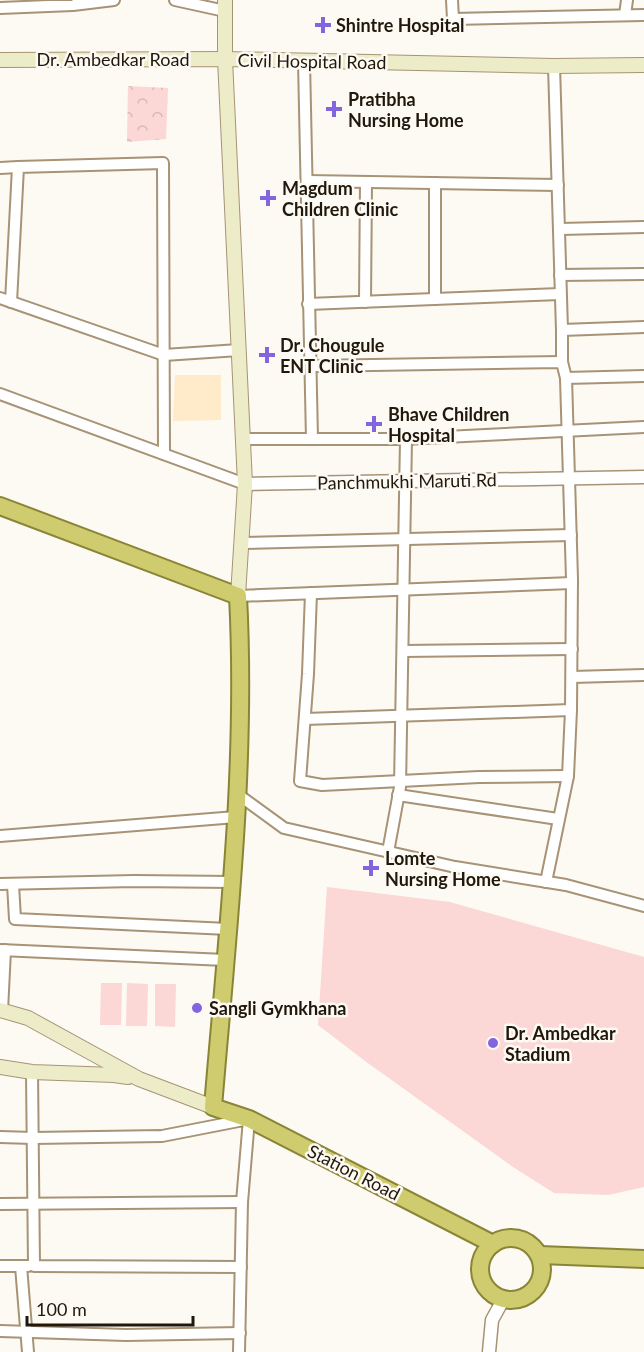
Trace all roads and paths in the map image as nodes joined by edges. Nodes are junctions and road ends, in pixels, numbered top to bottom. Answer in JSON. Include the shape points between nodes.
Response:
{"nodes":[{"id":1,"x":114,"y":0,"type":"edge"},
{"id":2,"x":176,"y":0,"type":"edge"},
{"id":3,"x":452,"y":0,"type":"edge"},
{"id":4,"x":627,"y":0,"type":"edge"},
{"id":5,"x":225,"y":5,"type":"edge"},
{"id":6,"x":0,"y":8,"type":"edge"},
{"id":7,"x":625,"y":15,"type":"junction"},
{"id":8,"x":644,"y":15,"type":"edge"},
{"id":9,"x":225,"y":59,"type":"junction"},
{"id":10,"x":0,"y":60,"type":"edge"},
{"id":11,"x":304,"y":61,"type":"junction"},
{"id":12,"x":644,"y":65,"type":"edge"},
{"id":13,"x":554,"y":66,"type":"junction"},
{"id":14,"x":18,"y":167,"type":"junction"},
{"id":15,"x":0,"y":168,"type":"edge"},
{"id":16,"x":307,"y":181,"type":"junction"},
{"id":17,"x":366,"y":182,"type":"junction"},
{"id":18,"x":435,"y":183,"type":"junction"},
{"id":19,"x":558,"y":185,"type":"junction"},
{"id":20,"x":644,"y":226,"type":"edge"},
{"id":21,"x":560,"y":229,"type":"junction"},
{"id":22,"x":644,"y":274,"type":"edge"},
{"id":23,"x":560,"y":275,"type":"junction"},
{"id":24,"x":560,"y":294,"type":"junction"},
{"id":25,"x":0,"y":298,"type":"edge"},
{"id":26,"x":435,"y":299,"type":"junction"},
{"id":27,"x":11,"y":302,"type":"junction"},
{"id":28,"x":365,"y":302,"type":"junction"},
{"id":29,"x":308,"y":304,"type":"junction"},
{"id":30,"x":644,"y":327,"type":"edge"},
{"id":31,"x":561,"y":330,"type":"junction"},
{"id":32,"x":238,"y":350,"type":"junction"},
{"id":33,"x":164,"y":356,"type":"junction"},
{"id":34,"x":562,"y":362,"type":"junction"},
{"id":35,"x":311,"y":366,"type":"junction"},
{"id":36,"x":644,"y":376,"type":"edge"},
{"id":37,"x":566,"y":378,"type":"junction"},
{"id":38,"x":0,"y":394,"type":"edge"},
{"id":39,"x":644,"y":427,"type":"edge"},
{"id":40,"x":568,"y":431,"type":"junction"},
{"id":41,"x":243,"y":439,"type":"junction"},
{"id":42,"x":312,"y":439,"type":"junction"},
{"id":43,"x":406,"y":439,"type":"junction"},
{"id":44,"x":164,"y":454,"type":"junction"},
{"id":45,"x":644,"y":477,"type":"edge"},
{"id":46,"x":569,"y":478,"type":"junction"},
{"id":47,"x":405,"y":481,"type":"junction"},
{"id":48,"x":245,"y":484,"type":"junction"},
{"id":49,"x":0,"y":506,"type":"edge"},
{"id":50,"x":571,"y":535,"type":"junction"},
{"id":51,"x":405,"y":541,"type":"junction"},
{"id":52,"x":241,"y":543,"type":"junction"},
{"id":53,"x":572,"y":583,"type":"junction"},
{"id":54,"x":404,"y":591,"type":"junction"},
{"id":55,"x":311,"y":593,"type":"junction"},
{"id":56,"x":238,"y":596,"type":"junction"},
{"id":57,"x":572,"y":650,"type":"junction"},
{"id":58,"x":403,"y":651,"type":"junction"},
{"id":59,"x":644,"y":675,"type":"edge"},
{"id":60,"x":572,"y":677,"type":"junction"},
{"id":61,"x":571,"y":710,"type":"junction"},
{"id":62,"x":403,"y":716,"type":"junction"},
{"id":63,"x":305,"y":719,"type":"junction"},
{"id":64,"x":568,"y":776,"type":"junction"},
{"id":65,"x":400,"y":780,"type":"junction"},
{"id":66,"x":236,"y":793,"type":"junction"},
{"id":67,"x":398,"y":795,"type":"junction"},
{"id":68,"x":236,"y":817,"type":"junction"},
{"id":69,"x":558,"y":819,"type":"junction"},
{"id":70,"x":0,"y":836,"type":"edge"},
{"id":71,"x":388,"y":852,"type":"junction"},
{"id":72,"x":232,"y":882,"type":"junction"},
{"id":73,"x":546,"y":882,"type":"junction"},
{"id":74,"x":0,"y":884,"type":"edge"},
{"id":75,"x":13,"y":884,"type":"junction"},
{"id":76,"x":644,"y":906,"type":"edge"},
{"id":77,"x":228,"y":929,"type":"junction"},
{"id":78,"x":3,"y":950,"type":"edge"},
{"id":79,"x":225,"y":960,"type":"junction"},
{"id":80,"x":1,"y":1011,"type":"edge"},
{"id":81,"x":0,"y":1068,"type":"edge"},
{"id":82,"x":32,"y":1072,"type":"junction"},
{"id":83,"x":139,"y":1079,"type":"junction"},
{"id":84,"x":213,"y":1107,"type":"junction"},
{"id":85,"x":249,"y":1119,"type":"junction"},
{"id":86,"x":0,"y":1137,"type":"edge"},
{"id":87,"x":33,"y":1138,"type":"junction"},
{"id":88,"x":242,"y":1202,"type":"junction"},
{"id":89,"x":0,"y":1204,"type":"edge"},
{"id":90,"x":34,"y":1204,"type":"junction"},
{"id":91,"x":493,"y":1244,"type":"junction"},
{"id":92,"x":540,"y":1255,"type":"junction"},
{"id":93,"x":644,"y":1259,"type":"edge"},
{"id":94,"x":0,"y":1266,"type":"edge"},
{"id":95,"x":21,"y":1266,"type":"junction"},
{"id":96,"x":34,"y":1266,"type":"junction"},
{"id":97,"x":241,"y":1267,"type":"junction"},
{"id":98,"x":503,"y":1300,"type":"junction"},
{"id":99,"x":0,"y":1331,"type":"edge"},
{"id":100,"x":26,"y":1331,"type":"junction"},
{"id":101,"x":240,"y":1333,"type":"junction"},
{"id":102,"x":23,"y":1352,"type":"edge"},
{"id":103,"x":28,"y":1352,"type":"edge"},
{"id":104,"x":239,"y":1352,"type":"edge"},
{"id":105,"x":489,"y":1352,"type":"edge"}],
"edges":[{"from":1,"to":6,"type":"street"},
{"from":2,"to":5,"type":"street"},
{"from":3,"to":7,"type":"street","via":[[453,19]]},
{"from":4,"to":7,"type":"street"},
{"from":5,"to":9,"type":"main road"},
{"from":7,"to":8,"type":"street"},
{"from":9,"to":10,"type":"main road","name":"Dr. Ambedkar Road"},
{"from":9,"to":11,"type":"main road","name":"Civil Hospital Road"},
{"from":9,"to":32,"type":"main road","name":"Civil Hospital Road"},
{"from":11,"to":13,"type":"main road","name":"Civil Hospital Road"},
{"from":11,"to":16,"type":"street"},
{"from":12,"to":13,"type":"main road","name":"Civil Hospital Road"},
{"from":13,"to":19,"type":"street"},
{"from":14,"to":15,"type":"street"},
{"from":14,"to":27,"type":"street"},
{"from":14,"to":33,"type":"street","via":[[163,163]]},
{"from":16,"to":17,"type":"street"},
{"from":16,"to":29,"type":"street"},
{"from":17,"to":18,"type":"street"},
{"from":17,"to":28,"type":"street"},
{"from":18,"to":19,"type":"street"},
{"from":18,"to":26,"type":"street"},
{"from":19,"to":21,"type":"street"},
{"from":20,"to":21,"type":"street"},
{"from":21,"to":23,"type":"street"},
{"from":22,"to":23,"type":"street"},
{"from":23,"to":24,"type":"street"},
{"from":24,"to":26,"type":"street"},
{"from":24,"to":31,"type":"street"},
{"from":25,"to":27,"type":"street"},
{"from":26,"to":28,"type":"street"},
{"from":27,"to":33,"type":"street"},
{"from":28,"to":29,"type":"street"},
{"from":29,"to":35,"type":"street"},
{"from":30,"to":31,"type":"street"},
{"from":31,"to":34,"type":"street"},
{"from":32,"to":33,"type":"street"},
{"from":32,"to":41,"type":"main road","name":"Civil Hospital Road"},
{"from":33,"to":44,"type":"street"},
{"from":34,"to":35,"type":"street"},
{"from":34,"to":37,"type":"street"},
{"from":35,"to":42,"type":"street"},
{"from":36,"to":37,"type":"street"},
{"from":37,"to":40,"type":"street"},
{"from":38,"to":44,"type":"street"},
{"from":39,"to":40,"type":"street"},
{"from":40,"to":43,"type":"street"},
{"from":40,"to":46,"type":"street"},
{"from":41,"to":42,"type":"street"},
{"from":41,"to":48,"type":"main road","name":"Civil Hospital Road"},
{"from":42,"to":43,"type":"street"},
{"from":43,"to":47,"type":"street"},
{"from":44,"to":48,"type":"street"},
{"from":45,"to":46,"type":"street","name":"Panchmukhi Maruti Rd"},
{"from":46,"to":47,"type":"street","name":"Panchmukhi Maruti Rd"},
{"from":46,"to":50,"type":"street"},
{"from":47,"to":48,"type":"street","name":"Panchmukhi Maruti Rd"},
{"from":47,"to":51,"type":"street"},
{"from":48,"to":52,"type":"main road","name":"Civil Hospital Road"},
{"from":49,"to":56,"type":"highway"},
{"from":50,"to":51,"type":"street"},
{"from":50,"to":53,"type":"street"},
{"from":51,"to":52,"type":"street"},
{"from":51,"to":54,"type":"street"},
{"from":52,"to":56,"type":"main road","name":"Civil Hospital Road"},
{"from":53,"to":54,"type":"street"},
{"from":53,"to":57,"type":"street"},
{"from":54,"to":55,"type":"street"},
{"from":54,"to":58,"type":"street"},
{"from":55,"to":56,"type":"street"},
{"from":55,"to":63,"type":"street"},
{"from":56,"to":66,"type":"highway","via":[[241,655]]},
{"from":57,"to":58,"type":"street"},
{"from":57,"to":60,"type":"street"},
{"from":58,"to":62,"type":"street"},
{"from":59,"to":60,"type":"street"},
{"from":60,"to":61,"type":"street"},
{"from":61,"to":62,"type":"street"},
{"from":61,"to":64,"type":"street"},
{"from":62,"to":63,"type":"street"},
{"from":62,"to":65,"type":"street"},
{"from":63,"to":65,"type":"street","via":[[300,781],[322,785]]},
{"from":64,"to":65,"type":"street"},
{"from":64,"to":69,"type":"street"},
{"from":65,"to":67,"type":"street"},
{"from":66,"to":68,"type":"highway"},
{"from":66,"to":71,"type":"street","via":[[284,828]]},
{"from":67,"to":69,"type":"street"},
{"from":67,"to":71,"type":"street"},
{"from":68,"to":70,"type":"street"},
{"from":68,"to":72,"type":"highway"},
{"from":69,"to":73,"type":"street"},
{"from":71,"to":73,"type":"street"},
{"from":72,"to":75,"type":"street"},
{"from":72,"to":77,"type":"highway"},
{"from":73,"to":76,"type":"street"},
{"from":74,"to":75,"type":"street"},
{"from":75,"to":77,"type":"street","via":[[15,919]]},
{"from":77,"to":79,"type":"highway"},
{"from":78,"to":79,"type":"street"},
{"from":78,"to":80,"type":"street"},
{"from":79,"to":84,"type":"highway"},
{"from":80,"to":83,"type":"main road","via":[[28,1018]]},
{"from":81,"to":82,"type":"main road"},
{"from":82,"to":83,"type":"main road"},
{"from":82,"to":87,"type":"street"},
{"from":83,"to":84,"type":"main road"},
{"from":84,"to":85,"type":"highway","name":"Station Road"},
{"from":85,"to":87,"type":"street","via":[[162,1136]]},
{"from":85,"to":88,"type":"street"},
{"from":85,"to":91,"type":"highway","name":"Station Road"},
{"from":86,"to":87,"type":"street"},
{"from":87,"to":90,"type":"street"},
{"from":88,"to":90,"type":"street"},
{"from":88,"to":97,"type":"street"},
{"from":89,"to":90,"type":"street"},
{"from":90,"to":96,"type":"street"},
{"from":91,"to":92,"type":"highway","via":[[502,1239],[524,1240]]},
{"from":91,"to":98,"type":"highway","via":[[485,1252],[480,1272],[489,1291]]},
{"from":92,"to":93,"type":"highway"},
{"from":92,"to":98,"type":"highway","via":[[543,1274],[534,1292],[517,1300]]},
{"from":94,"to":95,"type":"street"},
{"from":95,"to":96,"type":"street"},
{"from":95,"to":100,"type":"street"},
{"from":96,"to":97,"type":"street"},
{"from":97,"to":101,"type":"street"},
{"from":98,"to":105,"type":"street","via":[[492,1320]]},
{"from":99,"to":100,"type":"street"},
{"from":100,"to":101,"type":"street","via":[[126,1335]]},
{"from":100,"to":102,"type":"street"},
{"from":100,"to":103,"type":"street"},
{"from":101,"to":104,"type":"street"}]}
